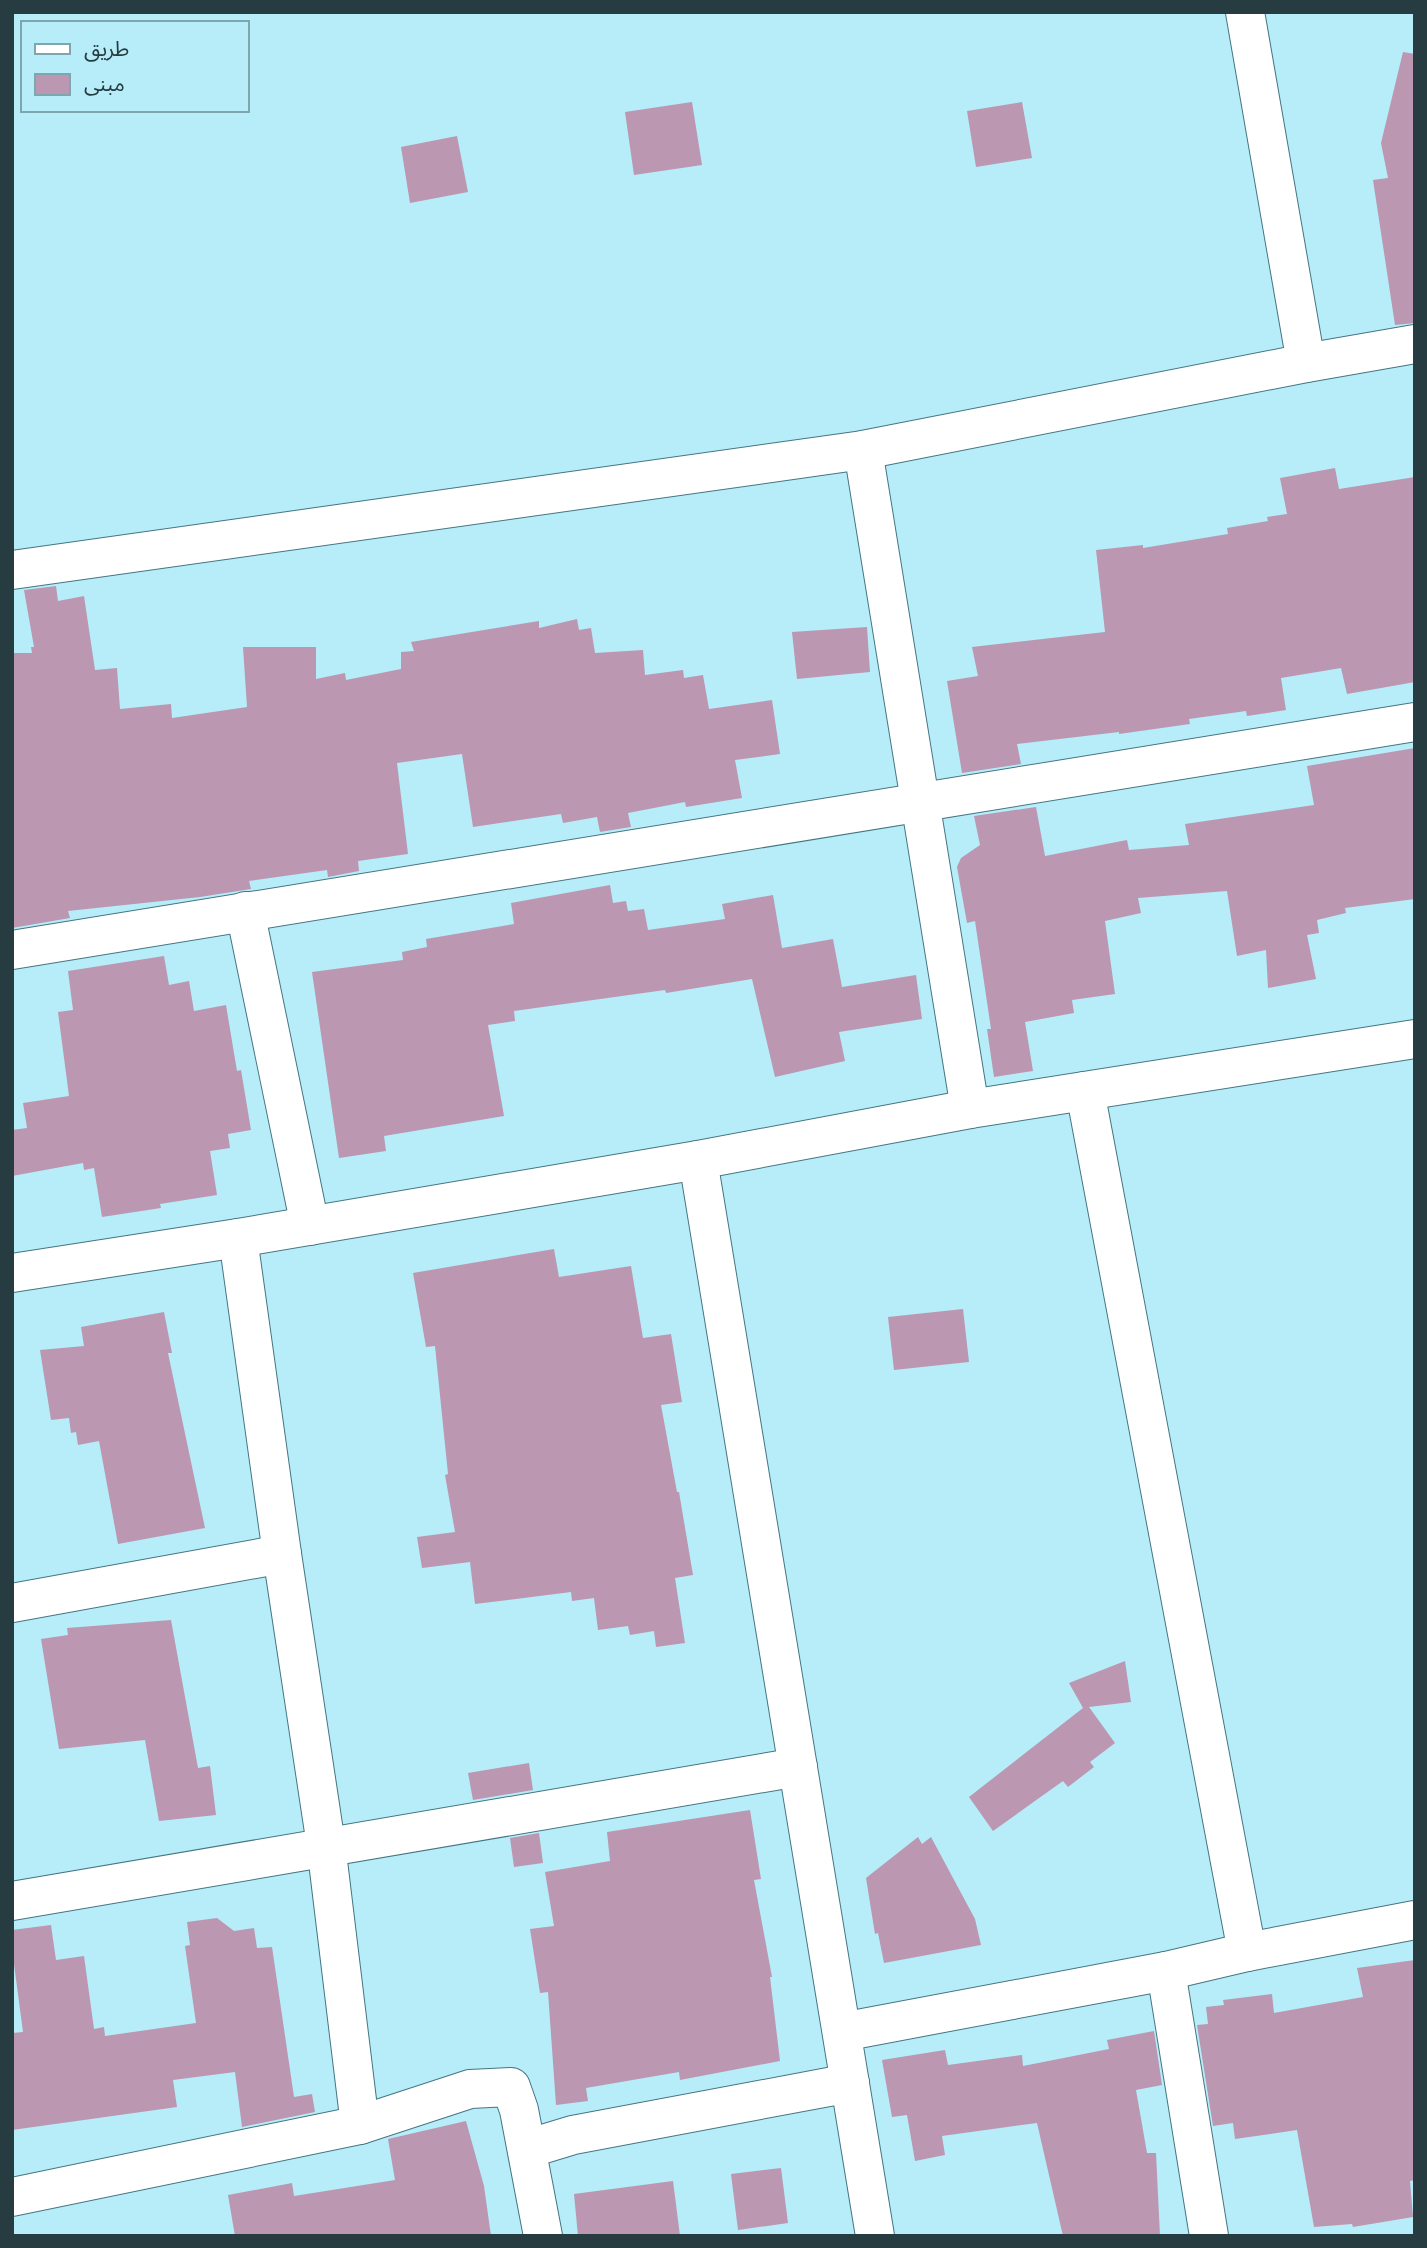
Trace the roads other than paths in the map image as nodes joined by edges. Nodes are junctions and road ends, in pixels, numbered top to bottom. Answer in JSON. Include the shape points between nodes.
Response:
{"nodes":[{"id":1,"x":1245,"y":12,"type":"edge"},
{"id":2,"x":1415,"y":344,"type":"edge"},
{"id":3,"x":1306,"y":363,"type":"junction"},
{"id":4,"x":863,"y":450,"type":"junction"},
{"id":5,"x":12,"y":570,"type":"edge"},
{"id":6,"x":1415,"y":722,"type":"edge"},
{"id":7,"x":919,"y":803,"type":"junction"},
{"id":8,"x":245,"y":911,"type":"junction"},
{"id":9,"x":12,"y":950,"type":"edge"},
{"id":10,"x":1415,"y":1039,"type":"edge"},
{"id":11,"x":1085,"y":1091,"type":"junction"},
{"id":12,"x":970,"y":1109,"type":"junction"},
{"id":13,"x":698,"y":1160,"type":"junction"},
{"id":14,"x":310,"y":1226,"type":"junction"},
{"id":15,"x":237,"y":1238,"type":"junction"},
{"id":16,"x":12,"y":1273,"type":"edge"},
{"id":17,"x":282,"y":1554,"type":"junction"},
{"id":18,"x":12,"y":1603,"type":"edge"},
{"id":19,"x":798,"y":1767,"type":"junction"},
{"id":20,"x":326,"y":1845,"type":"junction"},
{"id":21,"x":12,"y":1900,"type":"edge"},
{"id":22,"x":1415,"y":1920,"type":"edge"},
{"id":23,"x":1247,"y":1952,"type":"junction"},
{"id":24,"x":1166,"y":1972,"type":"junction"},
{"id":25,"x":842,"y":2032,"type":"junction"},
{"id":26,"x":850,"y":2083,"type":"junction"},
{"id":27,"x":360,"y":2125,"type":"junction"},
{"id":28,"x":527,"y":2149,"type":"junction"},
{"id":29,"x":12,"y":2197,"type":"edge"},
{"id":30,"x":543,"y":2236,"type":"edge"},
{"id":31,"x":875,"y":2236,"type":"edge"},
{"id":32,"x":1209,"y":2236,"type":"edge"}],
"edges":[{"from":1,"to":3,"type":"street"},
{"from":2,"to":3,"type":"street"},
{"from":3,"to":4,"type":"street"},
{"from":4,"to":5,"type":"street"},
{"from":4,"to":7,"type":"street"},
{"from":6,"to":7,"type":"street"},
{"from":7,"to":8,"type":"street"},
{"from":7,"to":12,"type":"street"},
{"from":8,"to":9,"type":"street"},
{"from":8,"to":14,"type":"street"},
{"from":10,"to":11,"type":"street"},
{"from":11,"to":12,"type":"street"},
{"from":11,"to":23,"type":"street"},
{"from":12,"to":13,"type":"street"},
{"from":13,"to":14,"type":"street"},
{"from":13,"to":19,"type":"street"},
{"from":14,"to":15,"type":"street"},
{"from":15,"to":16,"type":"street"},
{"from":15,"to":17,"type":"street"},
{"from":17,"to":18,"type":"street"},
{"from":17,"to":20,"type":"street"},
{"from":19,"to":20,"type":"street"},
{"from":19,"to":25,"type":"street"},
{"from":20,"to":21,"type":"street"},
{"from":20,"to":27,"type":"street"},
{"from":22,"to":23,"type":"street"},
{"from":23,"to":24,"type":"street"},
{"from":24,"to":25,"type":"street"},
{"from":24,"to":32,"type":"street"},
{"from":25,"to":26,"type":"street"},
{"from":26,"to":28,"type":"street","via":[[573,2135]]},
{"from":26,"to":31,"type":"street"},
{"from":27,"to":28,"type":"street","via":[[470,2089],[511,2087]]},
{"from":27,"to":29,"type":"street"},
{"from":28,"to":30,"type":"street"}]}
